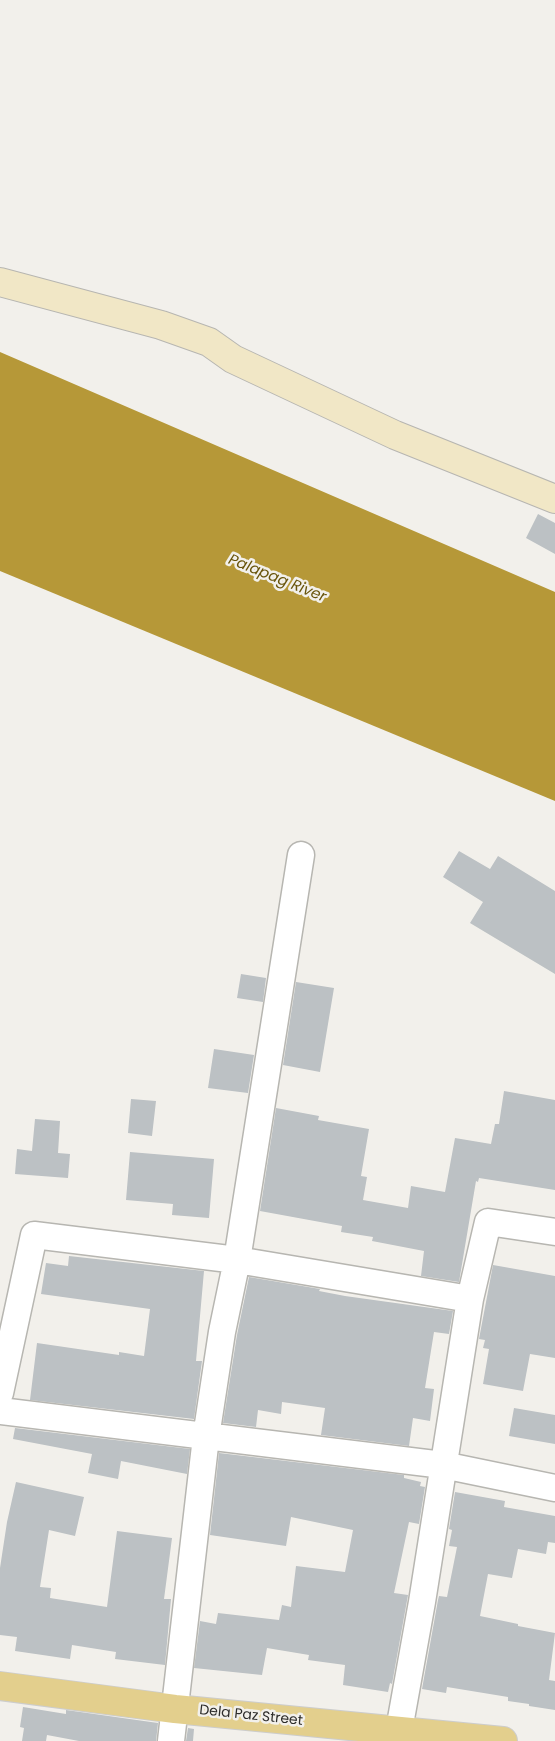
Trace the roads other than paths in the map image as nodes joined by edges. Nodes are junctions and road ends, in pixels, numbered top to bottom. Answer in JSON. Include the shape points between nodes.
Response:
{"nodes":[{"id":1,"x":0,"y":282,"type":"edge"},
{"id":2,"x":555,"y":499,"type":"edge"},
{"id":3,"x":301,"y":856,"type":"dead end"},
{"id":4,"x":555,"y":1232,"type":"edge"},
{"id":5,"x":237,"y":1260,"type":"junction"},
{"id":6,"x":470,"y":1299,"type":"junction"},
{"id":7,"x":0,"y":1393,"type":"edge"},
{"id":8,"x":0,"y":1411,"type":"edge"},
{"id":9,"x":206,"y":1437,"type":"junction"},
{"id":10,"x":443,"y":1465,"type":"junction"},
{"id":11,"x":555,"y":1488,"type":"edge"},
{"id":12,"x":0,"y":1686,"type":"edge"},
{"id":13,"x":176,"y":1709,"type":"junction"},
{"id":14,"x":398,"y":1736,"type":"edge"},
{"id":15,"x":171,"y":1741,"type":"edge"},
{"id":16,"x":503,"y":1741,"type":"edge"}],
"edges":[{"from":1,"to":2,"type":"street","via":[[161,325],[209,342],[233,359],[396,435]]},
{"from":3,"to":5,"type":"street"},
{"from":4,"to":6,"type":"street","via":[[488,1222]]},
{"from":5,"to":6,"type":"street"},
{"from":5,"to":7,"type":"street","via":[[34,1235]]},
{"from":5,"to":9,"type":"street"},
{"from":6,"to":10,"type":"street"},
{"from":8,"to":9,"type":"street"},
{"from":9,"to":10,"type":"street"},
{"from":9,"to":13,"type":"street"},
{"from":10,"to":11,"type":"street"},
{"from":10,"to":14,"type":"street"},
{"from":12,"to":13,"type":"main road","name":"Dela Paz Street"},
{"from":13,"to":14,"type":"main road","name":"Dela Paz Street"},
{"from":13,"to":15,"type":"street"},
{"from":14,"to":16,"type":"main road","name":"Dela Paz Street"}]}
